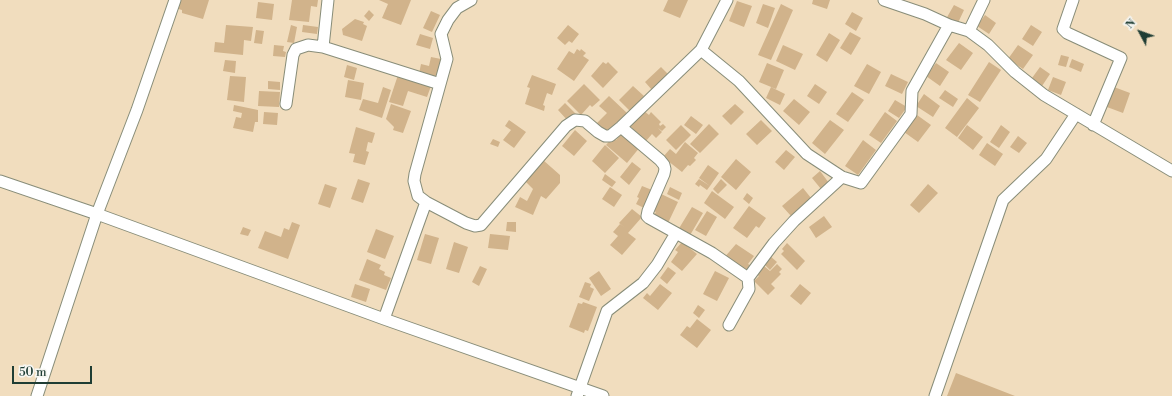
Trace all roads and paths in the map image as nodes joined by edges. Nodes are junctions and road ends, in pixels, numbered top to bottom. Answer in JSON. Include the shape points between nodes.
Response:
{"nodes":[{"id":1,"x":175,"y":0,"type":"edge"},
{"id":2,"x":328,"y":0,"type":"edge"},
{"id":3,"x":471,"y":0,"type":"edge"},
{"id":4,"x":727,"y":0,"type":"edge"},
{"id":5,"x":884,"y":0,"type":"edge"},
{"id":6,"x":984,"y":0,"type":"edge"},
{"id":7,"x":1073,"y":0,"type":"edge"},
{"id":8,"x":949,"y":25,"type":"junction"},
{"id":9,"x":969,"y":31,"type":"junction"},
{"id":10,"x":323,"y":47,"type":"junction"},
{"id":11,"x":700,"y":50,"type":"junction"},
{"id":12,"x":440,"y":84,"type":"junction"},
{"id":13,"x":286,"y":104,"type":"dead end"},
{"id":14,"x":1076,"y":114,"type":"junction"},
{"id":15,"x":1093,"y":125,"type":"junction"},
{"id":16,"x":621,"y":127,"type":"junction"},
{"id":17,"x":1172,"y":171,"type":"edge"},
{"id":18,"x":842,"y":177,"type":"junction"},
{"id":19,"x":0,"y":180,"type":"edge"},
{"id":20,"x":426,"y":202,"type":"junction"},
{"id":21,"x":98,"y":214,"type":"junction"},
{"id":22,"x":676,"y":233,"type":"junction"},
{"id":23,"x":748,"y":278,"type":"junction"},
{"id":24,"x":384,"y":319,"type":"junction"},
{"id":25,"x":729,"y":325,"type":"dead end"},
{"id":26,"x":579,"y":392,"type":"edge"},
{"id":27,"x":37,"y":396,"type":"edge"},
{"id":28,"x":603,"y":396,"type":"edge"},
{"id":29,"x":935,"y":396,"type":"edge"}],
"edges":[{"from":1,"to":21,"type":"street"},
{"from":2,"to":10,"type":"street"},
{"from":3,"to":12,"type":"street","via":[[457,8],[441,34],[447,59]]},
{"from":4,"to":11,"type":"street"},
{"from":5,"to":8,"type":"street"},
{"from":6,"to":9,"type":"street"},
{"from":7,"to":15,"type":"street","via":[[1063,29],[1121,58]]},
{"from":8,"to":9,"type":"street"},
{"from":8,"to":18,"type":"street","via":[[912,91],[911,114],[861,183]]},
{"from":9,"to":14,"type":"street","via":[[1044,95]]},
{"from":10,"to":12,"type":"street"},
{"from":10,"to":13,"type":"street","via":[[308,45],[296,49]]},
{"from":11,"to":16,"type":"street"},
{"from":11,"to":18,"type":"street","via":[[739,81],[807,154]]},
{"from":12,"to":20,"type":"street","via":[[414,181],[418,196]]},
{"from":14,"to":15,"type":"street"},
{"from":14,"to":29,"type":"street","via":[[1046,159],[1003,200]]},
{"from":15,"to":17,"type":"street"},
{"from":16,"to":20,"type":"street","via":[[610,136],[605,136],[585,121],[575,120],[566,126],[481,225],[466,223]]},
{"from":16,"to":22,"type":"street","via":[[664,165],[664,174],[647,216]]},
{"from":18,"to":23,"type":"street","via":[[794,221]]},
{"from":19,"to":21,"type":"street"},
{"from":20,"to":24,"type":"street"},
{"from":21,"to":24,"type":"street"},
{"from":21,"to":27,"type":"street"},
{"from":22,"to":23,"type":"street","via":[[712,252]]},
{"from":22,"to":26,"type":"street","via":[[643,283],[607,311]]},
{"from":23,"to":25,"type":"street","via":[[748,289]]},
{"from":24,"to":26,"type":"street","via":[[442,338]]},
{"from":26,"to":28,"type":"street"}]}
